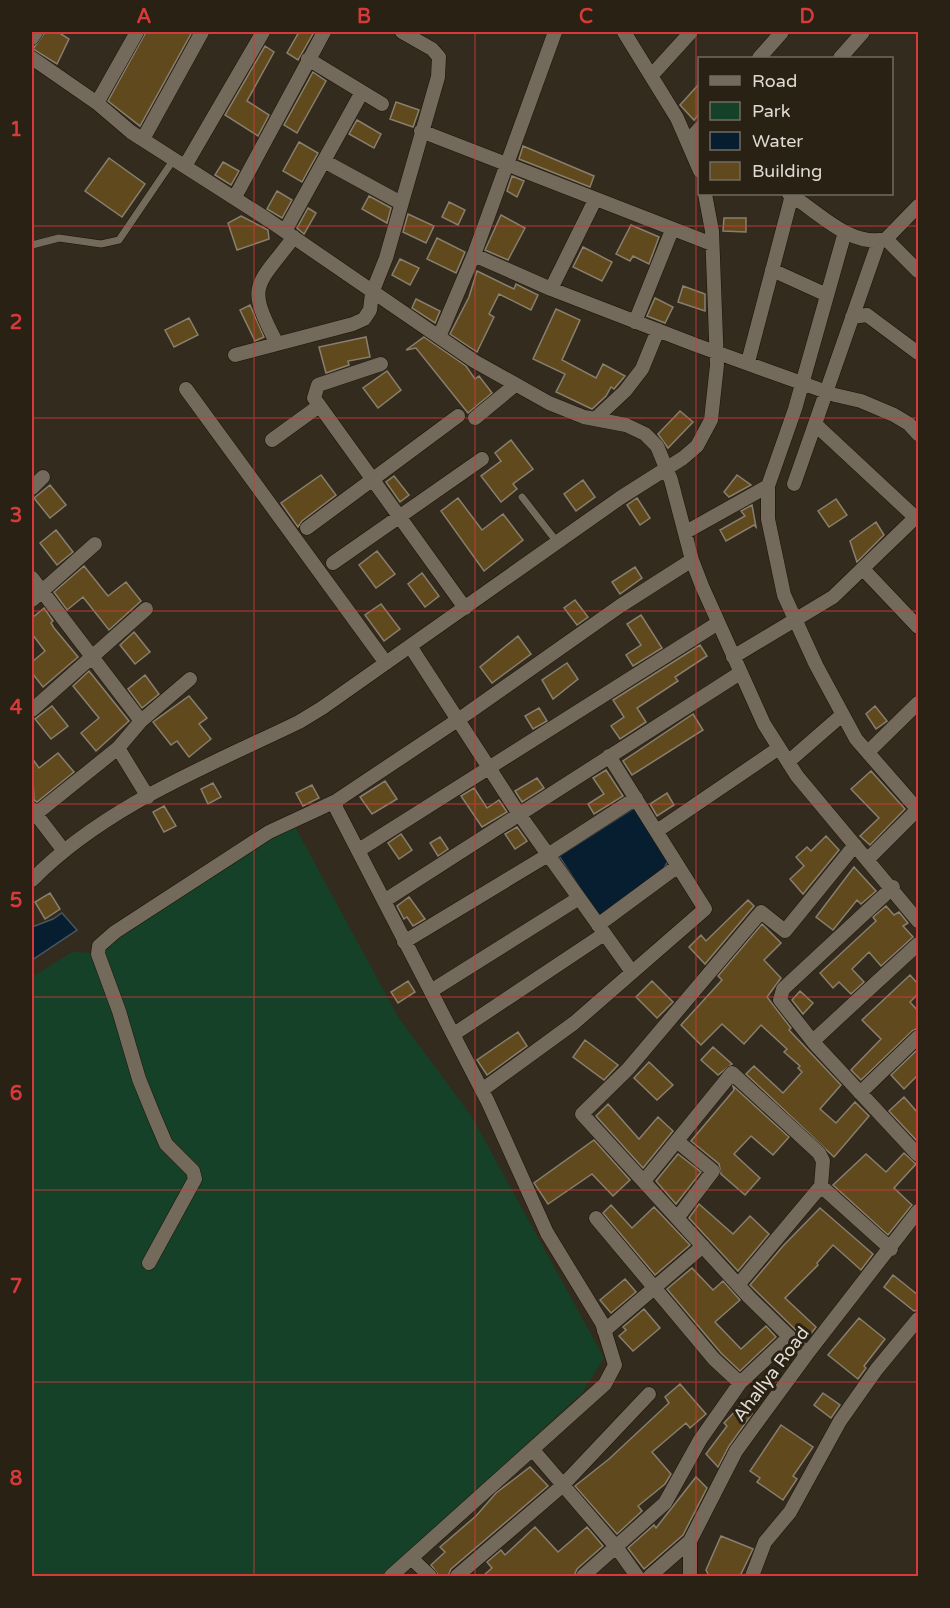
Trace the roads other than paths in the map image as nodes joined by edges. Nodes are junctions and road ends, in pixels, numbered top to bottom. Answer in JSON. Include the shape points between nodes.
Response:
{"nodes":[{"id":1,"x":36,"y":32,"type":"edge"},
{"id":2,"x":137,"y":32,"type":"edge"},
{"id":3,"x":202,"y":32,"type":"edge"},
{"id":4,"x":263,"y":32,"type":"edge"},
{"id":5,"x":324,"y":32,"type":"edge"},
{"id":6,"x":402,"y":32,"type":"edge"},
{"id":7,"x":555,"y":32,"type":"edge"},
{"id":8,"x":624,"y":32,"type":"edge"},
{"id":9,"x":691,"y":32,"type":"edge"},
{"id":10,"x":782,"y":32,"type":"edge"},
{"id":11,"x":863,"y":32,"type":"edge"},
{"id":12,"x":32,"y":38,"type":"edge"},
{"id":13,"x":760,"y":57,"type":"edge"},
{"id":14,"x":841,"y":57,"type":"edge"},
{"id":15,"x":32,"y":58,"type":"edge"},
{"id":16,"x":308,"y":59,"type":"junction"},
{"id":17,"x":651,"y":76,"type":"junction"},
{"id":18,"x":362,"y":92,"type":"junction"},
{"id":19,"x":97,"y":103,"type":"junction"},
{"id":20,"x":382,"y":104,"type":"dead end"},
{"id":21,"x":421,"y":131,"type":"junction"},
{"id":22,"x":143,"y":139,"type":"junction"},
{"id":23,"x":694,"y":144,"type":"edge"},
{"id":24,"x":324,"y":161,"type":"junction"},
{"id":25,"x":180,"y":163,"type":"junction"},
{"id":26,"x":507,"y":163,"type":"junction"},
{"id":27,"x":698,"y":166,"type":"edge"},
{"id":28,"x":705,"y":195,"type":"edge"},
{"id":29,"x":790,"y":195,"type":"edge"},
{"id":30,"x":791,"y":195,"type":"edge"},
{"id":31,"x":235,"y":197,"type":"junction"},
{"id":32,"x":595,"y":201,"type":"junction"},
{"id":33,"x":401,"y":202,"type":"junction"},
{"id":34,"x":918,"y":206,"type":"edge"},
{"id":35,"x":672,"y":230,"type":"junction"},
{"id":36,"x":845,"y":232,"type":"junction"},
{"id":37,"x":289,"y":234,"type":"junction"},
{"id":38,"x":883,"y":240,"type":"junction"},
{"id":39,"x":712,"y":244,"type":"junction"},
{"id":40,"x":32,"y":245,"type":"edge"},
{"id":41,"x":474,"y":255,"type":"junction"},
{"id":42,"x":772,"y":270,"type":"junction"},
{"id":43,"x":918,"y":271,"type":"edge"},
{"id":44,"x":550,"y":289,"type":"junction"},
{"id":45,"x":372,"y":293,"type":"junction"},
{"id":46,"x":827,"y":295,"type":"junction"},
{"id":47,"x":852,"y":316,"type":"junction"},
{"id":48,"x":635,"y":321,"type":"junction"},
{"id":49,"x":658,"y":330,"type":"junction"},
{"id":50,"x":439,"y":337,"type":"junction"},
{"id":51,"x":277,"y":344,"type":"junction"},
{"id":52,"x":716,"y":351,"type":"junction"},
{"id":53,"x":918,"y":353,"type":"edge"},
{"id":54,"x":235,"y":355,"type":"dead end"},
{"id":55,"x":748,"y":362,"type":"junction"},
{"id":56,"x":381,"y":364,"type":"dead end"},
{"id":57,"x":803,"y":382,"type":"junction"},
{"id":58,"x":515,"y":385,"type":"junction"},
{"id":59,"x":186,"y":389,"type":"dead end"},
{"id":60,"x":827,"y":393,"type":"junction"},
{"id":61,"x":320,"y":406,"type":"junction"},
{"id":62,"x":458,"y":416,"type":"dead end"},
{"id":63,"x":475,"y":418,"type":"dead end"},
{"id":64,"x":596,"y":419,"type":"junction"},
{"id":65,"x":816,"y":425,"type":"junction"},
{"id":66,"x":918,"y":434,"type":"edge"},
{"id":67,"x":272,"y":440,"type":"dead end"},
{"id":68,"x":482,"y":459,"type":"dead end"},
{"id":69,"x":667,"y":470,"type":"junction"},
{"id":70,"x":43,"y":477,"type":"dead end"},
{"id":71,"x":373,"y":481,"type":"junction"},
{"id":72,"x":794,"y":484,"type":"dead end"},
{"id":73,"x":768,"y":486,"type":"junction"},
{"id":74,"x":32,"y":488,"type":"edge"},
{"id":75,"x":522,"y":496,"type":"dead end"},
{"id":76,"x":917,"y":516,"type":"edge"},
{"id":77,"x":399,"y":517,"type":"junction"},
{"id":78,"x":306,"y":528,"type":"dead end"},
{"id":79,"x":686,"y":532,"type":"junction"},
{"id":80,"x":557,"y":542,"type":"junction"},
{"id":81,"x":95,"y":544,"type":"dead end"},
{"id":82,"x":692,"y":560,"type":"junction"},
{"id":83,"x":333,"y":563,"type":"dead end"},
{"id":84,"x":864,"y":570,"type":"junction"},
{"id":85,"x":32,"y":578,"type":"edge"},
{"id":86,"x":36,"y":596,"type":"edge"},
{"id":87,"x":465,"y":608,"type":"junction"},
{"id":88,"x":146,"y":609,"type":"dead end"},
{"id":89,"x":795,"y":621,"type":"junction"},
{"id":90,"x":718,"y":623,"type":"junction"},
{"id":91,"x":918,"y":627,"type":"edge"},
{"id":92,"x":410,"y":646,"type":"junction"},
{"id":93,"x":92,"y":656,"type":"junction"},
{"id":94,"x":733,"y":657,"type":"junction"},
{"id":95,"x":386,"y":663,"type":"junction"},
{"id":96,"x":740,"y":673,"type":"junction"},
{"id":97,"x":190,"y":680,"type":"dead end"},
{"id":98,"x":918,"y":703,"type":"edge"},
{"id":99,"x":32,"y":710,"type":"edge"},
{"id":100,"x":842,"y":715,"type":"junction"},
{"id":101,"x":458,"y":719,"type":"junction"},
{"id":102,"x":141,"y":721,"type":"junction"},
{"id":103,"x":118,"y":748,"type":"junction"},
{"id":104,"x":779,"y":748,"type":"junction"},
{"id":105,"x":868,"y":752,"type":"junction"},
{"id":106,"x":609,"y":756,"type":"junction"},
{"id":107,"x":788,"y":762,"type":"junction"},
{"id":108,"x":489,"y":768,"type":"junction"},
{"id":109,"x":148,"y":797,"type":"junction"},
{"id":110,"x":636,"y":798,"type":"junction"},
{"id":111,"x":336,"y":801,"type":"junction"},
{"id":112,"x":918,"y":809,"type":"edge"},
{"id":113,"x":33,"y":813,"type":"edge"},
{"id":114,"x":519,"y":814,"type":"junction"},
{"id":115,"x":657,"y":831,"type":"junction"},
{"id":116,"x":855,"y":845,"type":"junction"},
{"id":117,"x":359,"y":850,"type":"junction"},
{"id":118,"x":64,"y":851,"type":"junction"},
{"id":119,"x":548,"y":855,"type":"junction"},
{"id":120,"x":867,"y":859,"type":"junction"},
{"id":121,"x":678,"y":866,"type":"junction"},
{"id":122,"x":32,"y":880,"type":"edge"},
{"id":123,"x":893,"y":887,"type":"junction"},
{"id":124,"x":579,"y":898,"type":"junction"},
{"id":125,"x":384,"y":901,"type":"junction"},
{"id":126,"x":918,"y":921,"type":"edge"},
{"id":127,"x":601,"y":929,"type":"junction"},
{"id":128,"x":404,"y":942,"type":"junction"},
{"id":129,"x":918,"y":944,"type":"edge"},
{"id":130,"x":632,"y":972,"type":"junction"},
{"id":131,"x":431,"y":991,"type":"junction"},
{"id":132,"x":454,"y":1034,"type":"junction"},
{"id":133,"x":918,"y":1037,"type":"edge"},
{"id":134,"x":813,"y":1041,"type":"junction"},
{"id":135,"x":482,"y":1090,"type":"junction"},
{"id":136,"x":860,"y":1093,"type":"junction"},
{"id":137,"x":677,"y":1141,"type":"junction"},
{"id":138,"x":918,"y":1155,"type":"edge"},
{"id":139,"x":644,"y":1180,"type":"junction"},
{"id":140,"x":821,"y":1186,"type":"junction"},
{"id":141,"x":918,"y":1211,"type":"edge"},
{"id":142,"x":678,"y":1217,"type":"junction"},
{"id":143,"x":596,"y":1218,"type":"dead end"},
{"id":144,"x":703,"y":1246,"type":"junction"},
{"id":145,"x":891,"y":1248,"type":"junction"},
{"id":146,"x":149,"y":1263,"type":"dead end"},
{"id":147,"x":738,"y":1285,"type":"junction"},
{"id":148,"x":654,"y":1288,"type":"junction"},
{"id":149,"x":918,"y":1319,"type":"edge"},
{"id":150,"x":604,"y":1332,"type":"junction"},
{"id":151,"x":788,"y":1338,"type":"junction"},
{"id":152,"x":807,"y":1354,"type":"junction"},
{"id":153,"x":740,"y":1383,"type":"junction"},
{"id":154,"x":649,"y":1394,"type":"dead end"},
{"id":155,"x":533,"y":1450,"type":"junction"},
{"id":156,"x":562,"y":1486,"type":"junction"},
{"id":157,"x":690,"y":1541,"type":"junction"},
{"id":158,"x":617,"y":1548,"type":"junction"},
{"id":159,"x":411,"y":1558,"type":"junction"},
{"id":160,"x":391,"y":1576,"type":"edge"},
{"id":161,"x":430,"y":1576,"type":"edge"},
{"id":162,"x":457,"y":1576,"type":"edge"},
{"id":163,"x":583,"y":1576,"type":"edge"},
{"id":164,"x":637,"y":1576,"type":"edge"},
{"id":165,"x":650,"y":1576,"type":"edge"},
{"id":166,"x":690,"y":1576,"type":"edge"},
{"id":167,"x":752,"y":1576,"type":"edge"}],
"edges":[{"from":1,"to":12,"type":"street"},
{"from":2,"to":19,"type":"street"},
{"from":3,"to":22,"type":"street"},
{"from":4,"to":25,"type":"street"},
{"from":5,"to":16,"type":"street"},
{"from":6,"to":21,"type":"street","via":[[439,57],[438,76]]},
{"from":7,"to":26,"type":"street"},
{"from":8,"to":17,"type":"street"},
{"from":9,"to":17,"type":"street"},
{"from":10,"to":13,"type":"street"},
{"from":11,"to":14,"type":"street"},
{"from":15,"to":19,"type":"street"},
{"from":16,"to":18,"type":"street"},
{"from":16,"to":31,"type":"street"},
{"from":17,"to":23,"type":"street"},
{"from":18,"to":20,"type":"street"},
{"from":18,"to":24,"type":"street"},
{"from":19,"to":22,"type":"street"},
{"from":21,"to":26,"type":"street"},
{"from":21,"to":33,"type":"street"},
{"from":22,"to":25,"type":"street"},
{"from":23,"to":27,"type":"street"},
{"from":24,"to":33,"type":"street"},
{"from":24,"to":37,"type":"street"},
{"from":25,"to":31,"type":"street"},
{"from":25,"to":40,"type":"lane","via":[[119,240],[101,244],[59,238]]},
{"from":26,"to":32,"type":"street"},
{"from":26,"to":41,"type":"street"},
{"from":28,"to":39,"type":"street"},
{"from":29,"to":42,"type":"street"},
{"from":30,"to":36,"type":"street"},
{"from":31,"to":37,"type":"street"},
{"from":32,"to":35,"type":"street"},
{"from":32,"to":44,"type":"street"},
{"from":33,"to":45,"type":"street"},
{"from":34,"to":38,"type":"street"},
{"from":35,"to":39,"type":"street"},
{"from":35,"to":48,"type":"street"},
{"from":36,"to":38,"type":"street","via":[[863,240]]},
{"from":36,"to":46,"type":"street"},
{"from":37,"to":45,"type":"street"},
{"from":37,"to":51,"type":"street","via":[[257,294]]},
{"from":38,"to":43,"type":"street"},
{"from":38,"to":47,"type":"street"},
{"from":39,"to":52,"type":"street"},
{"from":41,"to":44,"type":"street"},
{"from":41,"to":50,"type":"street"},
{"from":42,"to":46,"type":"street"},
{"from":42,"to":55,"type":"street"},
{"from":44,"to":48,"type":"street"},
{"from":45,"to":50,"type":"street"},
{"from":45,"to":51,"type":"street","via":[[370,310],[364,319]]},
{"from":46,"to":57,"type":"street"},
{"from":47,"to":53,"type":"street","via":[[867,315]]},
{"from":47,"to":60,"type":"street"},
{"from":48,"to":49,"type":"street"},
{"from":49,"to":52,"type":"street"},
{"from":49,"to":64,"type":"street","via":[[642,369]]},
{"from":50,"to":58,"type":"street"},
{"from":51,"to":54,"type":"street"},
{"from":52,"to":55,"type":"street"},
{"from":52,"to":69,"type":"street","via":[[711,420],[697,446]]},
{"from":55,"to":57,"type":"street"},
{"from":56,"to":61,"type":"street","via":[[318,385],[314,398]]},
{"from":57,"to":60,"type":"street"},
{"from":57,"to":73,"type":"street"},
{"from":58,"to":63,"type":"street"},
{"from":58,"to":64,"type":"street"},
{"from":59,"to":95,"type":"street"},
{"from":60,"to":65,"type":"street"},
{"from":60,"to":66,"type":"street","via":[[861,401],[894,415]]},
{"from":61,"to":67,"type":"street"},
{"from":61,"to":71,"type":"street"},
{"from":62,"to":71,"type":"street"},
{"from":64,"to":69,"type":"street","via":[[626,424],[645,434],[657,446]]},
{"from":65,"to":72,"type":"street"},
{"from":65,"to":76,"type":"street"},
{"from":68,"to":77,"type":"street"},
{"from":69,"to":79,"type":"street"},
{"from":69,"to":80,"type":"street"},
{"from":70,"to":74,"type":"street"},
{"from":71,"to":77,"type":"street"},
{"from":71,"to":78,"type":"street"},
{"from":73,"to":79,"type":"street"},
{"from":73,"to":89,"type":"street","via":[[768,519],[776,561]]},
{"from":75,"to":80,"type":"lane"},
{"from":76,"to":84,"type":"street"},
{"from":77,"to":83,"type":"street"},
{"from":77,"to":87,"type":"street"},
{"from":79,"to":82,"type":"street"},
{"from":80,"to":87,"type":"street"},
{"from":81,"to":86,"type":"street"},
{"from":82,"to":90,"type":"street"},
{"from":82,"to":101,"type":"street"},
{"from":84,"to":89,"type":"street","via":[[833,597]]},
{"from":84,"to":91,"type":"street"},
{"from":85,"to":86,"type":"street"},
{"from":86,"to":93,"type":"street"},
{"from":87,"to":92,"type":"street"},
{"from":88,"to":93,"type":"street"},
{"from":89,"to":94,"type":"street"},
{"from":89,"to":100,"type":"street"},
{"from":90,"to":94,"type":"street"},
{"from":90,"to":108,"type":"street"},
{"from":92,"to":95,"type":"street"},
{"from":92,"to":101,"type":"street"},
{"from":93,"to":99,"type":"street"},
{"from":93,"to":102,"type":"street"},
{"from":94,"to":96,"type":"street"},
{"from":95,"to":109,"type":"street","via":[[299,722]]},
{"from":96,"to":104,"type":"street"},
{"from":96,"to":106,"type":"street"},
{"from":97,"to":102,"type":"street"},
{"from":98,"to":105,"type":"street"},
{"from":100,"to":105,"type":"street"},
{"from":100,"to":107,"type":"street"},
{"from":101,"to":108,"type":"street"},
{"from":101,"to":111,"type":"street"},
{"from":102,"to":103,"type":"street"},
{"from":103,"to":109,"type":"street"},
{"from":103,"to":113,"type":"street"},
{"from":104,"to":107,"type":"street"},
{"from":104,"to":115,"type":"street"},
{"from":105,"to":112,"type":"street"},
{"from":106,"to":110,"type":"street"},
{"from":106,"to":114,"type":"street"},
{"from":107,"to":116,"type":"street"},
{"from":108,"to":114,"type":"street"},
{"from":108,"to":117,"type":"street"},
{"from":109,"to":118,"type":"street","via":[[103,821]]},
{"from":110,"to":115,"type":"street"},
{"from":110,"to":119,"type":"street"},
{"from":111,"to":117,"type":"street"},
{"from":111,"to":146,"type":"street","via":[[268,832],[99,946],[98,954],[142,1088],[166,1144],[193,1171],[195,1179]]},
{"from":112,"to":120,"type":"street"},
{"from":113,"to":118,"type":"street"},
{"from":114,"to":119,"type":"street"},
{"from":114,"to":125,"type":"street"},
{"from":115,"to":121,"type":"street"},
{"from":116,"to":120,"type":"street"},
{"from":116,"to":139,"type":"street","via":[[784,931],[761,912],[628,1069],[582,1114]]},
{"from":117,"to":125,"type":"street"},
{"from":118,"to":122,"type":"street"},
{"from":119,"to":124,"type":"street"},
{"from":119,"to":128,"type":"street"},
{"from":120,"to":123,"type":"street"},
{"from":121,"to":127,"type":"street"},
{"from":121,"to":130,"type":"street","via":[[704,911]]},
{"from":123,"to":126,"type":"street"},
{"from":123,"to":134,"type":"street","via":[[783,989],[780,1000]]},
{"from":124,"to":127,"type":"street"},
{"from":124,"to":131,"type":"street"},
{"from":125,"to":128,"type":"street"},
{"from":127,"to":130,"type":"street"},
{"from":127,"to":132,"type":"street"},
{"from":128,"to":131,"type":"street"},
{"from":129,"to":134,"type":"street"},
{"from":130,"to":135,"type":"street","via":[[574,1023]]},
{"from":131,"to":132,"type":"street"},
{"from":132,"to":135,"type":"street"},
{"from":133,"to":136,"type":"street"},
{"from":134,"to":136,"type":"street"},
{"from":135,"to":150,"type":"street","via":[[547,1233]]},
{"from":136,"to":138,"type":"street"},
{"from":137,"to":139,"type":"street"},
{"from":137,"to":140,"type":"street","via":[[732,1073],[819,1153],[823,1161]]},
{"from":137,"to":142,"type":"street","via":[[713,1171]]},
{"from":139,"to":142,"type":"street"},
{"from":140,"to":145,"type":"street"},
{"from":140,"to":147,"type":"street"},
{"from":141,"to":145,"type":"street","name":"Ahallya Road"},
{"from":142,"to":144,"type":"street"},
{"from":143,"to":148,"type":"street"},
{"from":144,"to":147,"type":"street"},
{"from":144,"to":148,"type":"street"},
{"from":145,"to":152,"type":"street","name":"Ahallya Road"},
{"from":147,"to":151,"type":"street"},
{"from":148,"to":150,"type":"street"},
{"from":148,"to":153,"type":"street","via":[[714,1359]]},
{"from":149,"to":167,"type":"street","via":[[840,1421],[790,1512],[765,1542]]},
{"from":150,"to":155,"type":"street","via":[[615,1365],[605,1384]]},
{"from":151,"to":152,"type":"street"},
{"from":151,"to":153,"type":"street"},
{"from":152,"to":157,"type":"street","name":"Ahallya Road","via":[[736,1452]]},
{"from":153,"to":158,"type":"street","via":[[700,1440],[665,1503]]},
{"from":154,"to":156,"type":"street"},
{"from":155,"to":156,"type":"street"},
{"from":155,"to":159,"type":"street"},
{"from":156,"to":158,"type":"street"},
{"from":156,"to":162,"type":"street"},
{"from":157,"to":165,"type":"street"},
{"from":157,"to":166,"type":"street","name":"Ahallya Road"},
{"from":158,"to":163,"type":"street"},
{"from":158,"to":164,"type":"street"},
{"from":159,"to":160,"type":"street"},
{"from":159,"to":161,"type":"street"}]}
